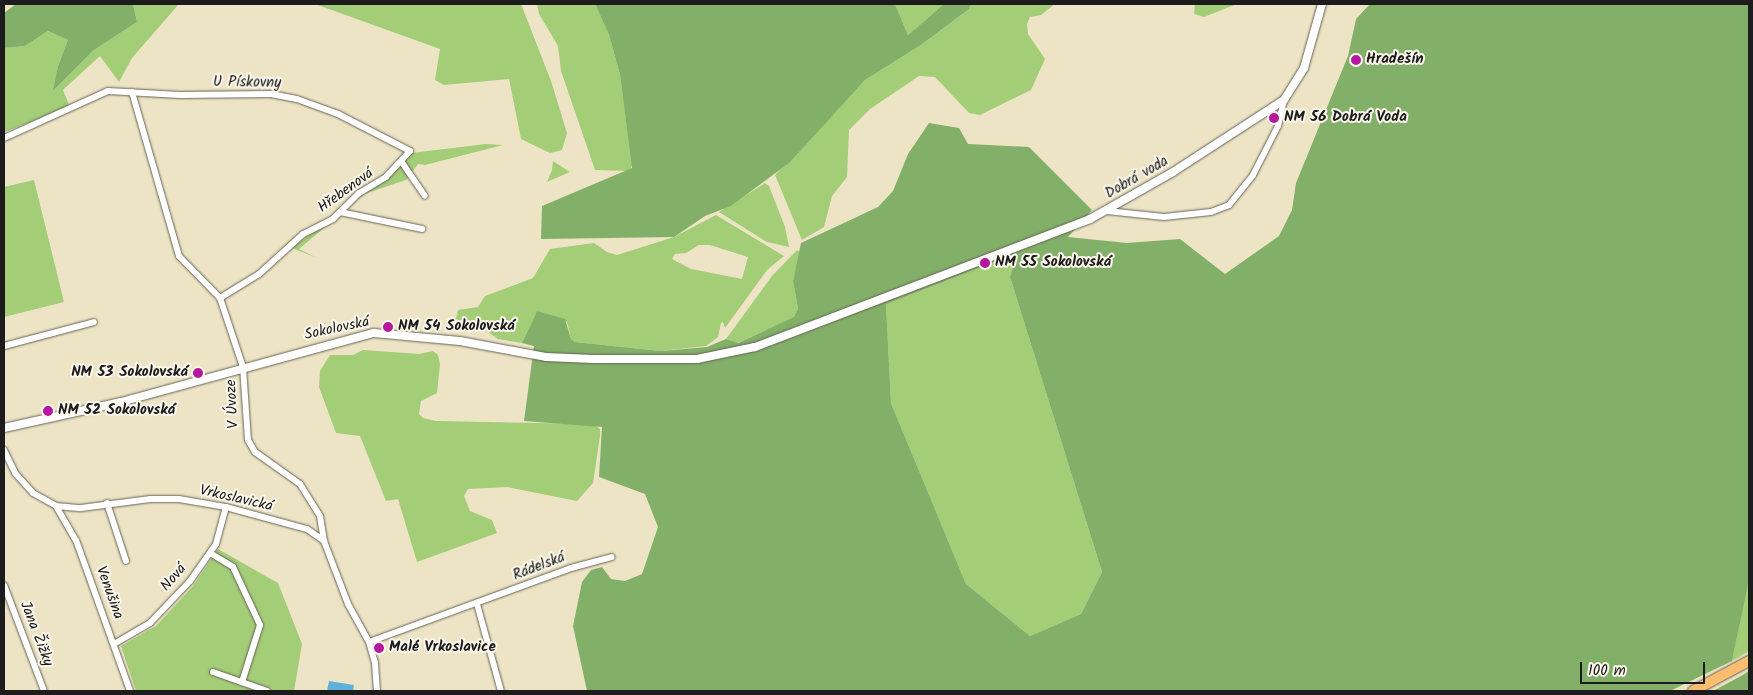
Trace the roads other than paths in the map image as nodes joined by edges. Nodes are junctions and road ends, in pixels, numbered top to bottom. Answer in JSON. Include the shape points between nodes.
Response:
{"nodes":[{"id":1,"x":1322,"y":4,"type":"edge"},
{"id":2,"x":132,"y":92,"type":"junction"},
{"id":3,"x":1284,"y":100,"type":"junction"},
{"id":4,"x":4,"y":138,"type":"edge"},
{"id":5,"x":410,"y":151,"type":"joint"},
{"id":6,"x":401,"y":161,"type":"junction"},
{"id":7,"x":425,"y":196,"type":"dead end"},
{"id":8,"x":1107,"y":211,"type":"junction"},
{"id":9,"x":340,"y":212,"type":"junction"},
{"id":10,"x":422,"y":229,"type":"dead end"},
{"id":11,"x":220,"y":298,"type":"junction"},
{"id":12,"x":94,"y":322,"type":"dead end"},
{"id":13,"x":4,"y":346,"type":"edge"},
{"id":14,"x":243,"y":366,"type":"junction"},
{"id":15,"x":4,"y":428,"type":"edge"},
{"id":16,"x":4,"y":450,"type":"edge"},
{"id":17,"x":107,"y":503,"type":"junction"},
{"id":18,"x":56,"y":506,"type":"junction"},
{"id":19,"x":226,"y":507,"type":"junction"},
{"id":20,"x":324,"y":541,"type":"junction"},
{"id":21,"x":210,"y":552,"type":"junction"},
{"id":22,"x":612,"y":557,"type":"dead end"},
{"id":23,"x":126,"y":561,"type":"dead end"},
{"id":24,"x":4,"y":585,"type":"edge"},
{"id":25,"x":476,"y":604,"type":"junction"},
{"id":26,"x":369,"y":642,"type":"junction"},
{"id":27,"x":114,"y":644,"type":"junction"},
{"id":28,"x":1749,"y":661,"type":"edge"},
{"id":29,"x":213,"y":672,"type":"dead end"},
{"id":30,"x":242,"y":682,"type":"junction"},
{"id":31,"x":44,"y":691,"type":"edge"},
{"id":32,"x":130,"y":691,"type":"edge"},
{"id":33,"x":267,"y":691,"type":"edge"},
{"id":34,"x":377,"y":691,"type":"edge"},
{"id":35,"x":501,"y":691,"type":"edge"},
{"id":36,"x":1693,"y":691,"type":"edge"}],
"edges":[{"from":1,"to":3,"type":"street","name":"Dobrá voda","via":[[1304,68]]},
{"from":2,"to":4,"type":"street","name":"U Pískovny","via":[[108,91]]},
{"from":2,"to":5,"type":"street","name":"U Pískovny","via":[[284,95],[362,124]]},
{"from":2,"to":11,"type":"street","name":"V Úvoze","via":[[179,256]]},
{"from":3,"to":8,"type":"street","name":"Dobrá voda"},
{"from":3,"to":8,"type":"street","name":"Dobrá voda","via":[[1278,126],[1253,175],[1229,205],[1211,212],[1164,217]]},
{"from":5,"to":6,"type":"street","name":"Hřebenová"},
{"from":6,"to":7,"type":"street"},
{"from":6,"to":9,"type":"street","name":"Hřebenová"},
{"from":8,"to":14,"type":"street","name":"Sokolovská","via":[[755,347],[715,357],[546,357],[460,341],[374,334]]},
{"from":9,"to":10,"type":"street"},
{"from":9,"to":11,"type":"street","name":"Hřebenová","via":[[302,234],[259,274]]},
{"from":11,"to":14,"type":"street","name":"V Úvoze"},
{"from":12,"to":13,"type":"street"},
{"from":14,"to":15,"type":"street","name":"Sokolovská","via":[[121,402]]},
{"from":14,"to":20,"type":"street","name":"V Úvoze","via":[[248,440],[256,452],[300,484],[320,516]]},
{"from":16,"to":18,"type":"street","name":"Vrkoslavická","via":[[14,473],[33,494]]},
{"from":17,"to":18,"type":"street","name":"Vrkoslavická","via":[[81,508]]},
{"from":17,"to":19,"type":"street","name":"Vrkoslavická","via":[[179,499]]},
{"from":17,"to":23,"type":"street"},
{"from":18,"to":27,"type":"street","name":"Venušina","via":[[76,540]]},
{"from":19,"to":20,"type":"street","name":"Vrkoslavická","via":[[307,529]]},
{"from":19,"to":21,"type":"street","name":"Nová","via":[[216,544]]},
{"from":20,"to":26,"type":"street","via":[[348,604]]},
{"from":21,"to":27,"type":"street","name":"Nová","via":[[190,581],[150,623]]},
{"from":21,"to":30,"type":"street","via":[[231,565],[260,625]]},
{"from":22,"to":25,"type":"street","name":"Rádelská","via":[[594,560]]},
{"from":24,"to":31,"type":"street","name":"Jana Žižky"},
{"from":25,"to":26,"type":"street","name":"Rádelská"},
{"from":25,"to":35,"type":"street"},
{"from":26,"to":34,"type":"street","via":[[375,663]]},
{"from":27,"to":32,"type":"street","name":"Venušina"},
{"from":28,"to":36,"type":"main road"},
{"from":29,"to":30,"type":"street"},
{"from":30,"to":33,"type":"street"}]}
